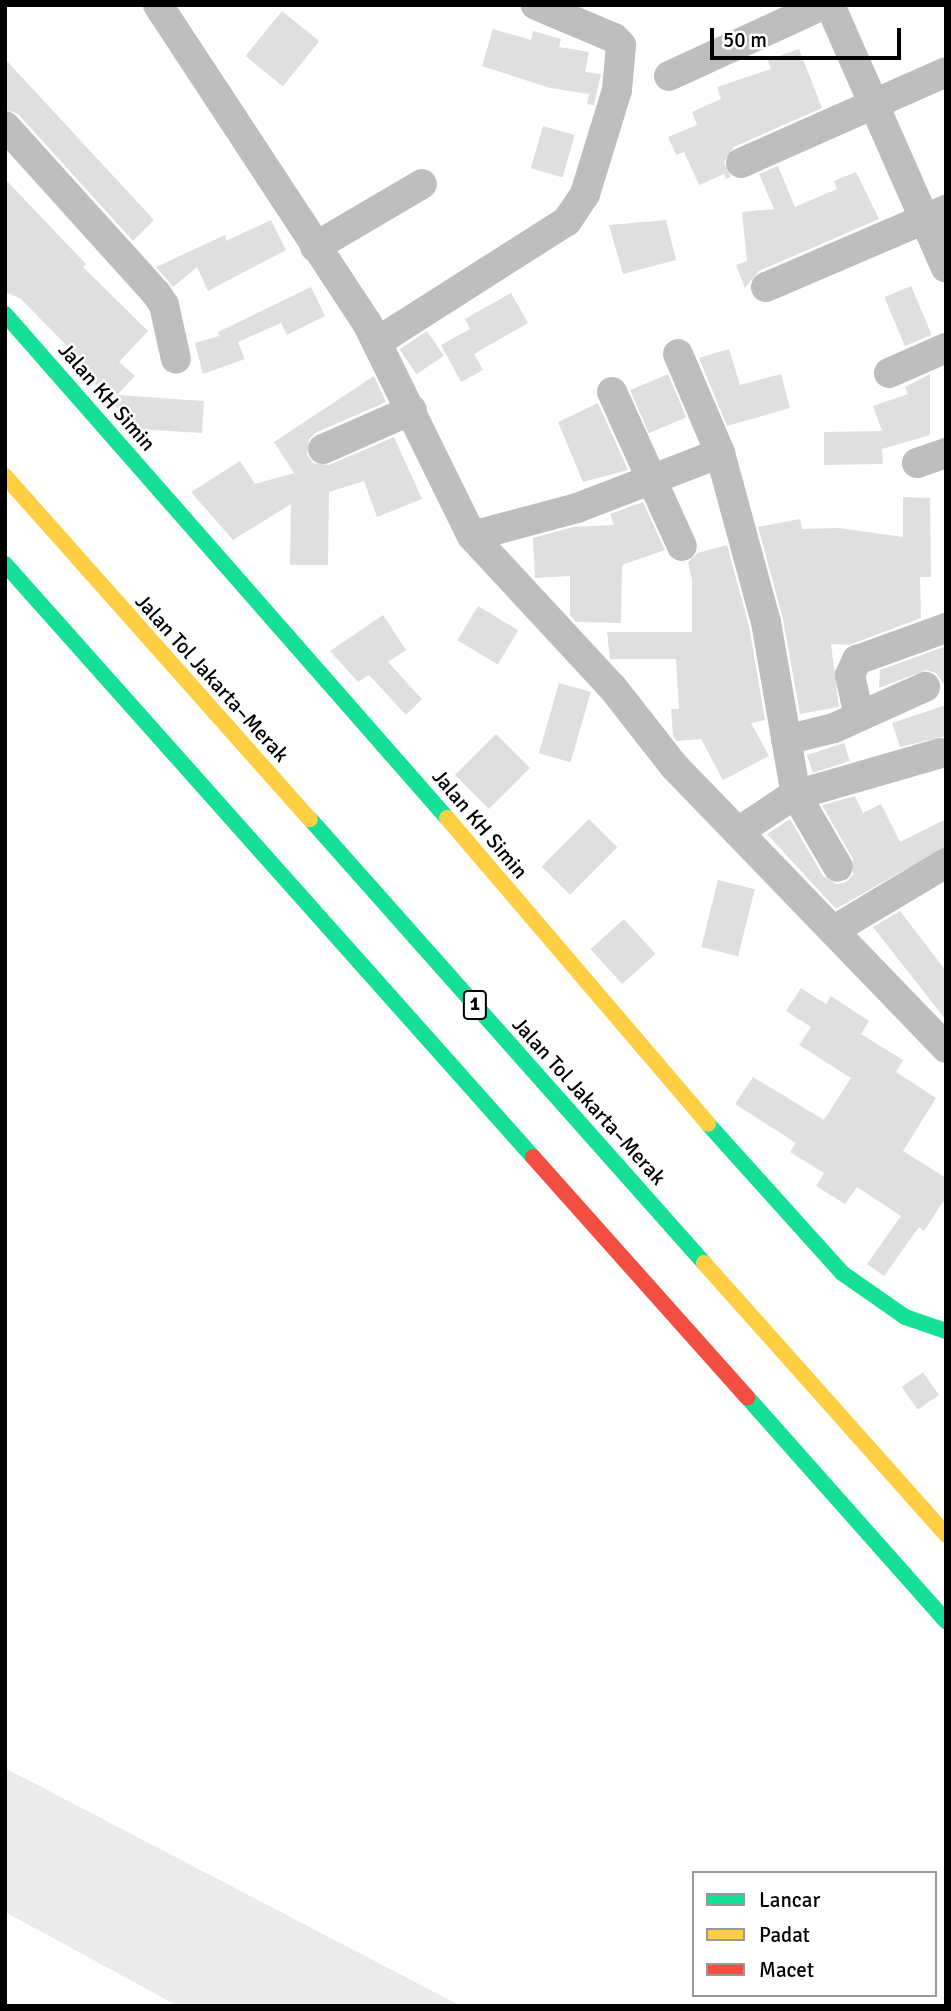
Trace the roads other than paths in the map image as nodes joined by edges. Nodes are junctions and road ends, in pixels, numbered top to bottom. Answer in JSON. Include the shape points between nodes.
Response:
{"nodes":[{"id":1,"x":158,"y":5,"type":"edge"},
{"id":2,"x":536,"y":5,"type":"edge"},
{"id":3,"x":823,"y":5,"type":"edge"},
{"id":4,"x":830,"y":5,"type":"edge"},
{"id":5,"x":946,"y":72,"type":"edge"},
{"id":6,"x":669,"y":76,"type":"dead end"},
{"id":7,"x":872,"y":106,"type":"junction"},
{"id":8,"x":5,"y":126,"type":"edge"},
{"id":9,"x":741,"y":163,"type":"dead end"},
{"id":10,"x":422,"y":184,"type":"dead end"},
{"id":11,"x":935,"y":214,"type":"edge"},
{"id":12,"x":315,"y":247,"type":"junction"},
{"id":13,"x":946,"y":268,"type":"edge"},
{"id":14,"x":766,"y":287,"type":"dead end"},
{"id":15,"x":5,"y":314,"type":"edge"},
{"id":16,"x":377,"y":342,"type":"junction"},
{"id":17,"x":946,"y":348,"type":"edge"},
{"id":18,"x":678,"y":354,"type":"dead end"},
{"id":19,"x":176,"y":359,"type":"dead end"},
{"id":20,"x":889,"y":373,"type":"dead end"},
{"id":21,"x":612,"y":392,"type":"dead end"},
{"id":22,"x":412,"y":410,"type":"junction"},
{"id":23,"x":323,"y":449,"type":"dead end"},
{"id":24,"x":720,"y":453,"type":"junction"},
{"id":25,"x":946,"y":453,"type":"edge"},
{"id":26,"x":918,"y":463,"type":"dead end"},
{"id":27,"x":5,"y":476,"type":"edge"},
{"id":28,"x":653,"y":478,"type":"junction"},
{"id":29,"x":472,"y":536,"type":"junction"},
{"id":30,"x":682,"y":546,"type":"dead end"},
{"id":31,"x":5,"y":564,"type":"edge"},
{"id":32,"x":946,"y":628,"type":"edge"},
{"id":33,"x":925,"y":687,"type":"dead end"},
{"id":34,"x":859,"y":716,"type":"junction"},
{"id":35,"x":786,"y":740,"type":"junction"},
{"id":36,"x":941,"y":753,"type":"dead end"},
{"id":37,"x":796,"y":795,"type":"junction"},
{"id":38,"x":737,"y":832,"type":"junction"},
{"id":39,"x":946,"y":863,"type":"edge"},
{"id":40,"x":838,"y":867,"type":"dead end"},
{"id":41,"x":834,"y":930,"type":"junction"},
{"id":42,"x":946,"y":1048,"type":"edge"},
{"id":43,"x":946,"y":1331,"type":"edge"},
{"id":44,"x":946,"y":1535,"type":"edge"},
{"id":45,"x":946,"y":1621,"type":"edge"}],
"edges":[{"from":1,"to":12,"type":"street"},
{"from":2,"to":16,"type":"street","via":[[614,38],[623,53],[617,90],[585,194],[567,221]]},
{"from":3,"to":6,"type":"street"},
{"from":4,"to":7,"type":"street"},
{"from":5,"to":7,"type":"street"},
{"from":7,"to":9,"type":"street"},
{"from":7,"to":11,"type":"street"},
{"from":8,"to":19,"type":"street","via":[[156,293],[164,305]]},
{"from":10,"to":12,"type":"street"},
{"from":11,"to":13,"type":"street"},
{"from":11,"to":14,"type":"street"},
{"from":12,"to":16,"type":"street"},
{"from":15,"to":43,"type":"main road","name":"Jalan KH Simin","via":[[407,771],[789,1219],[842,1273],[878,1300],[905,1317]]},
{"from":16,"to":22,"type":"street"},
{"from":17,"to":20,"type":"street"},
{"from":18,"to":24,"type":"street"},
{"from":21,"to":28,"type":"street"},
{"from":22,"to":23,"type":"street"},
{"from":22,"to":29,"type":"street"},
{"from":24,"to":28,"type":"street"},
{"from":24,"to":35,"type":"street","via":[[766,622]]},
{"from":25,"to":26,"type":"street"},
{"from":27,"to":44,"type":"main road","name":"Jalan Tol Jakarta–Merak","number":"1"},
{"from":28,"to":29,"type":"street","via":[[577,508]]},
{"from":28,"to":30,"type":"street"},
{"from":29,"to":38,"type":"street","via":[[613,688],[674,766]]},
{"from":31,"to":45,"type":"main road"},
{"from":32,"to":34,"type":"street","via":[[857,660],[850,675]]},
{"from":33,"to":34,"type":"street"},
{"from":34,"to":35,"type":"street","via":[[834,728]]},
{"from":35,"to":37,"type":"street"},
{"from":36,"to":37,"type":"street"},
{"from":37,"to":38,"type":"street"},
{"from":37,"to":40,"type":"street"},
{"from":38,"to":41,"type":"street"},
{"from":39,"to":41,"type":"street"},
{"from":41,"to":42,"type":"street"}]}
